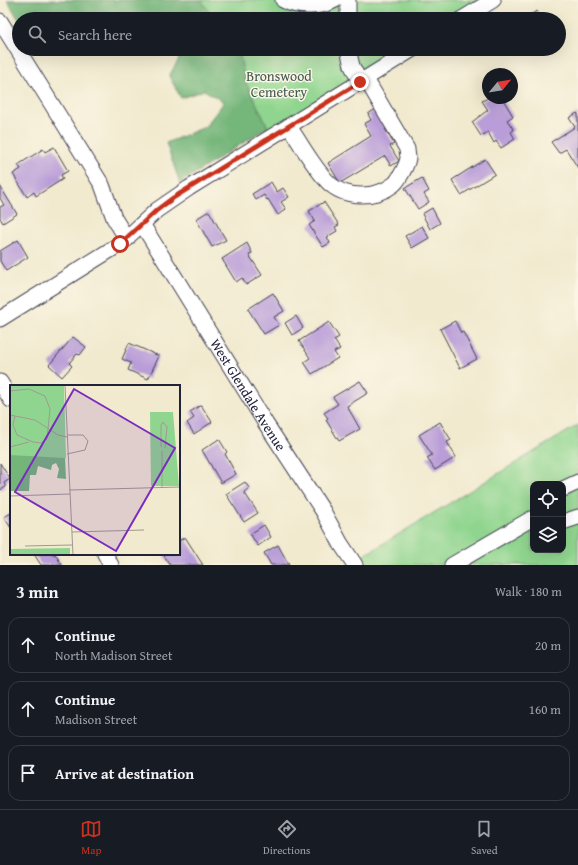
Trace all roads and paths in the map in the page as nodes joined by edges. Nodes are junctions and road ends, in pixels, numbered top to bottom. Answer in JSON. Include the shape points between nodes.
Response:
{"nodes":[{"id":1,"x":283,"y":0,"type":"edge"},
{"id":2,"x":334,"y":0,"type":"edge"},
{"id":3,"x":348,"y":0,"type":"edge"},
{"id":4,"x":493,"y":0,"type":"edge"},
{"id":5,"x":348,"y":12,"type":"edge"},
{"id":6,"x":473,"y":12,"type":"edge"},
{"id":7,"x":0,"y":21,"type":"edge"},
{"id":8,"x":12,"y":40,"type":"edge"},
{"id":9,"x":22,"y":56,"type":"edge"},
{"id":10,"x":350,"y":56,"type":"edge"},
{"id":11,"x":402,"y":56,"type":"edge"},
{"id":12,"x":363,"y":80,"type":"junction"},
{"id":13,"x":289,"y":126,"type":"junction"},
{"id":14,"x":142,"y":224,"type":"junction"},
{"id":15,"x":127,"y":239,"type":"junction"},
{"id":16,"x":0,"y":319,"type":"edge"},
{"id":17,"x":0,"y":382,"type":"edge"},
{"id":18,"x":10,"y":398,"type":"edge"},
{"id":19,"x":578,"y":482,"type":"edge"},
{"id":20,"x":566,"y":488,"type":"edge"},
{"id":21,"x":530,"y":517,"type":"edge"},
{"id":22,"x":578,"y":517,"type":"edge"},
{"id":23,"x":566,"y":521,"type":"edge"},
{"id":24,"x":106,"y":555,"type":"edge"},
{"id":25,"x":111,"y":565,"type":"edge"},
{"id":26,"x":354,"y":565,"type":"edge"},
{"id":27,"x":452,"y":565,"type":"edge"}],
"edges":[{"from":1,"to":2,"type":"street","via":[[314,6]]},
{"from":3,"to":5,"type":"street"},
{"from":4,"to":6,"type":"street"},
{"from":7,"to":8,"type":"street"},
{"from":9,"to":15,"type":"street","via":[[102,185],[114,218]]},
{"from":10,"to":12,"type":"street","via":[[352,66]]},
{"from":11,"to":12,"type":"street"},
{"from":12,"to":13,"type":"street"},
{"from":12,"to":13,"type":"street","via":[[407,149],[408,159],[394,185],[380,192],[362,195],[348,194],[330,184]]},
{"from":13,"to":14,"type":"street","via":[[173,198]]},
{"from":14,"to":15,"type":"street"},
{"from":14,"to":26,"type":"street","name":"West Glendale Avenue","via":[[323,511]]},
{"from":15,"to":16,"type":"street"},
{"from":17,"to":18,"type":"street"},
{"from":19,"to":20,"type":"street"},
{"from":21,"to":27,"type":"street"},
{"from":22,"to":23,"type":"street"},
{"from":24,"to":25,"type":"street"}]}
